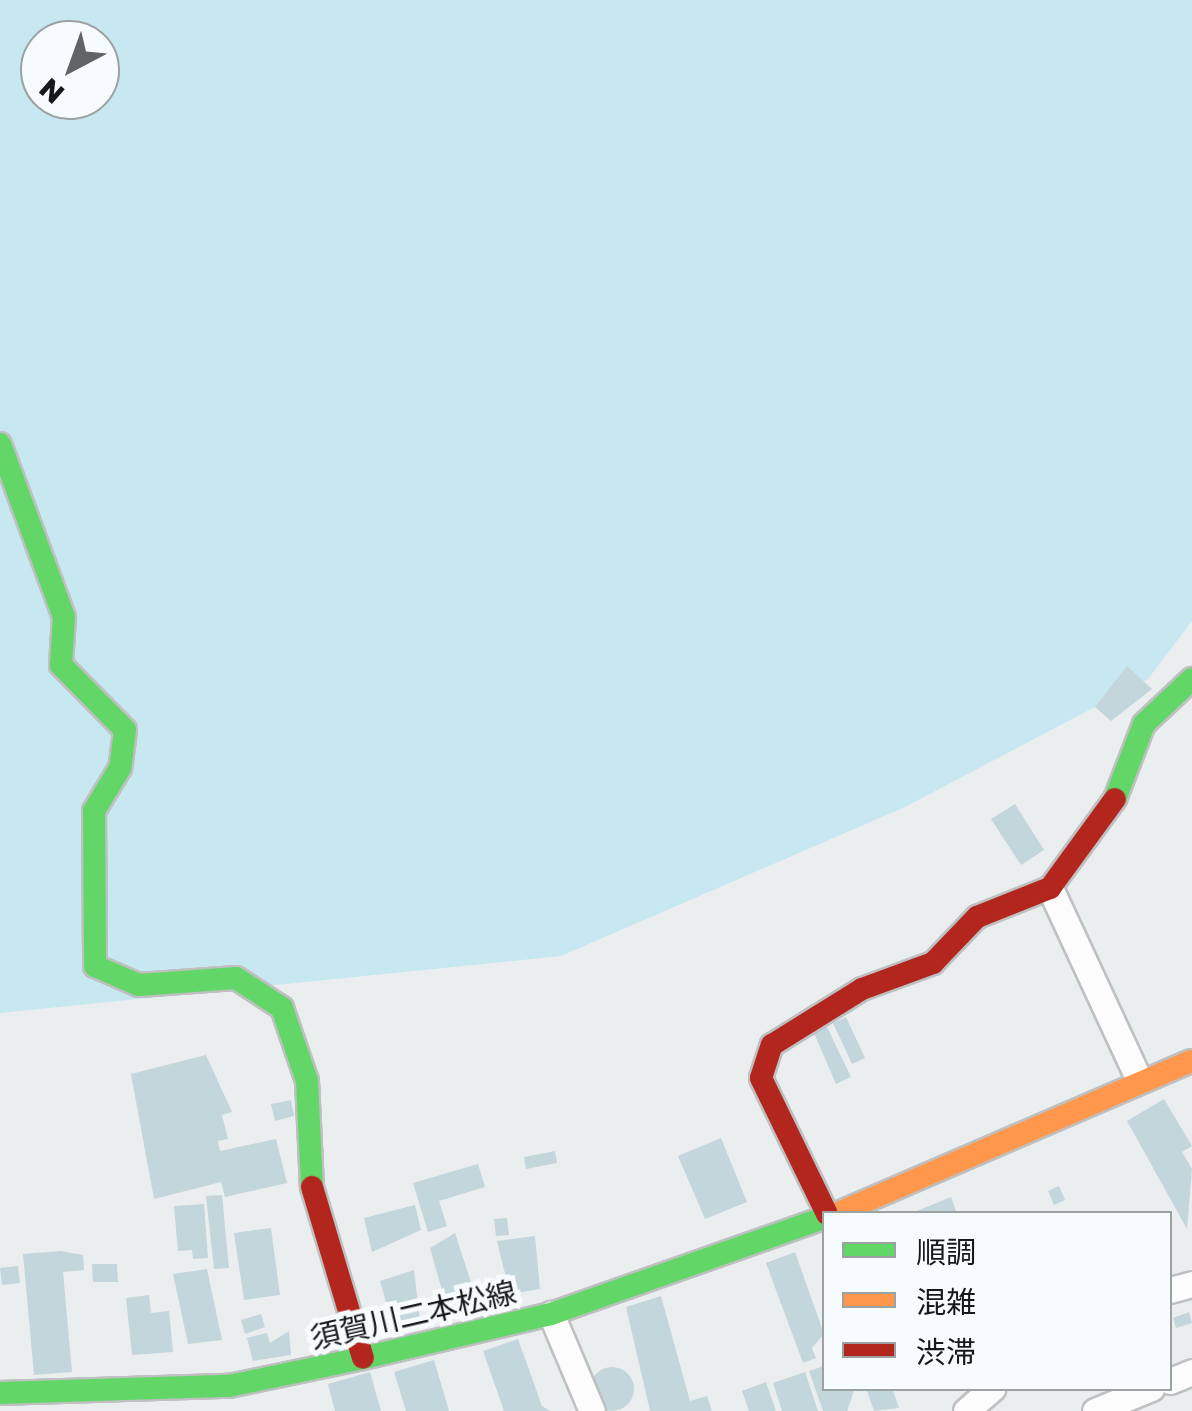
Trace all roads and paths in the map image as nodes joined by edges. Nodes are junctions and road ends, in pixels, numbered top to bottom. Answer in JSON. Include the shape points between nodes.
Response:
{"nodes":[{"id":1,"x":0,"y":444,"type":"edge"},
{"id":2,"x":1192,"y":678,"type":"edge"},
{"id":3,"x":1050,"y":888,"type":"junction"},
{"id":4,"x":1192,"y":1061,"type":"edge"},
{"id":5,"x":1139,"y":1080,"type":"junction"},
{"id":6,"x":824,"y":1211,"type":"edge"},
{"id":7,"x":843,"y":1211,"type":"edge"},
{"id":8,"x":822,"y":1217,"type":"edge"},
{"id":9,"x":551,"y":1314,"type":"junction"},
{"id":10,"x":363,"y":1358,"type":"junction"},
{"id":11,"x":989,"y":1391,"type":"edge"},
{"id":12,"x":1144,"y":1391,"type":"edge"},
{"id":13,"x":0,"y":1393,"type":"edge"},
{"id":14,"x":40,"y":1402,"type":"edge"},
{"id":15,"x":592,"y":1411,"type":"edge"},
{"id":16,"x":966,"y":1411,"type":"edge"},
{"id":17,"x":1095,"y":1411,"type":"edge"}],
"edges":[{"from":1,"to":10,"type":"street","via":[[64,617],[61,665],[125,730],[120,768],[94,811],[95,966],[139,985],[236,978],[282,1008],[307,1081],[312,1192]]},
{"from":2,"to":3,"type":"street","via":[[1144,724],[1111,810]]},
{"from":3,"to":5,"type":"street"},
{"from":3,"to":6,"type":"street","via":[[977,917],[933,963],[862,989],[772,1044],[761,1078]]},
{"from":4,"to":5,"type":"street"},
{"from":5,"to":7,"type":"street"},
{"from":8,"to":9,"type":"street","name":"須賀川二本松線"},
{"from":9,"to":10,"type":"street","name":"須賀川二本松線"},
{"from":9,"to":15,"type":"street"},
{"from":10,"to":14,"type":"street","name":"須賀川二本松線","via":[[229,1386]]},
{"from":11,"to":16,"type":"street"},
{"from":12,"to":17,"type":"street"},
{"from":13,"to":14,"type":"street","name":"須賀川二本松線"}]}
